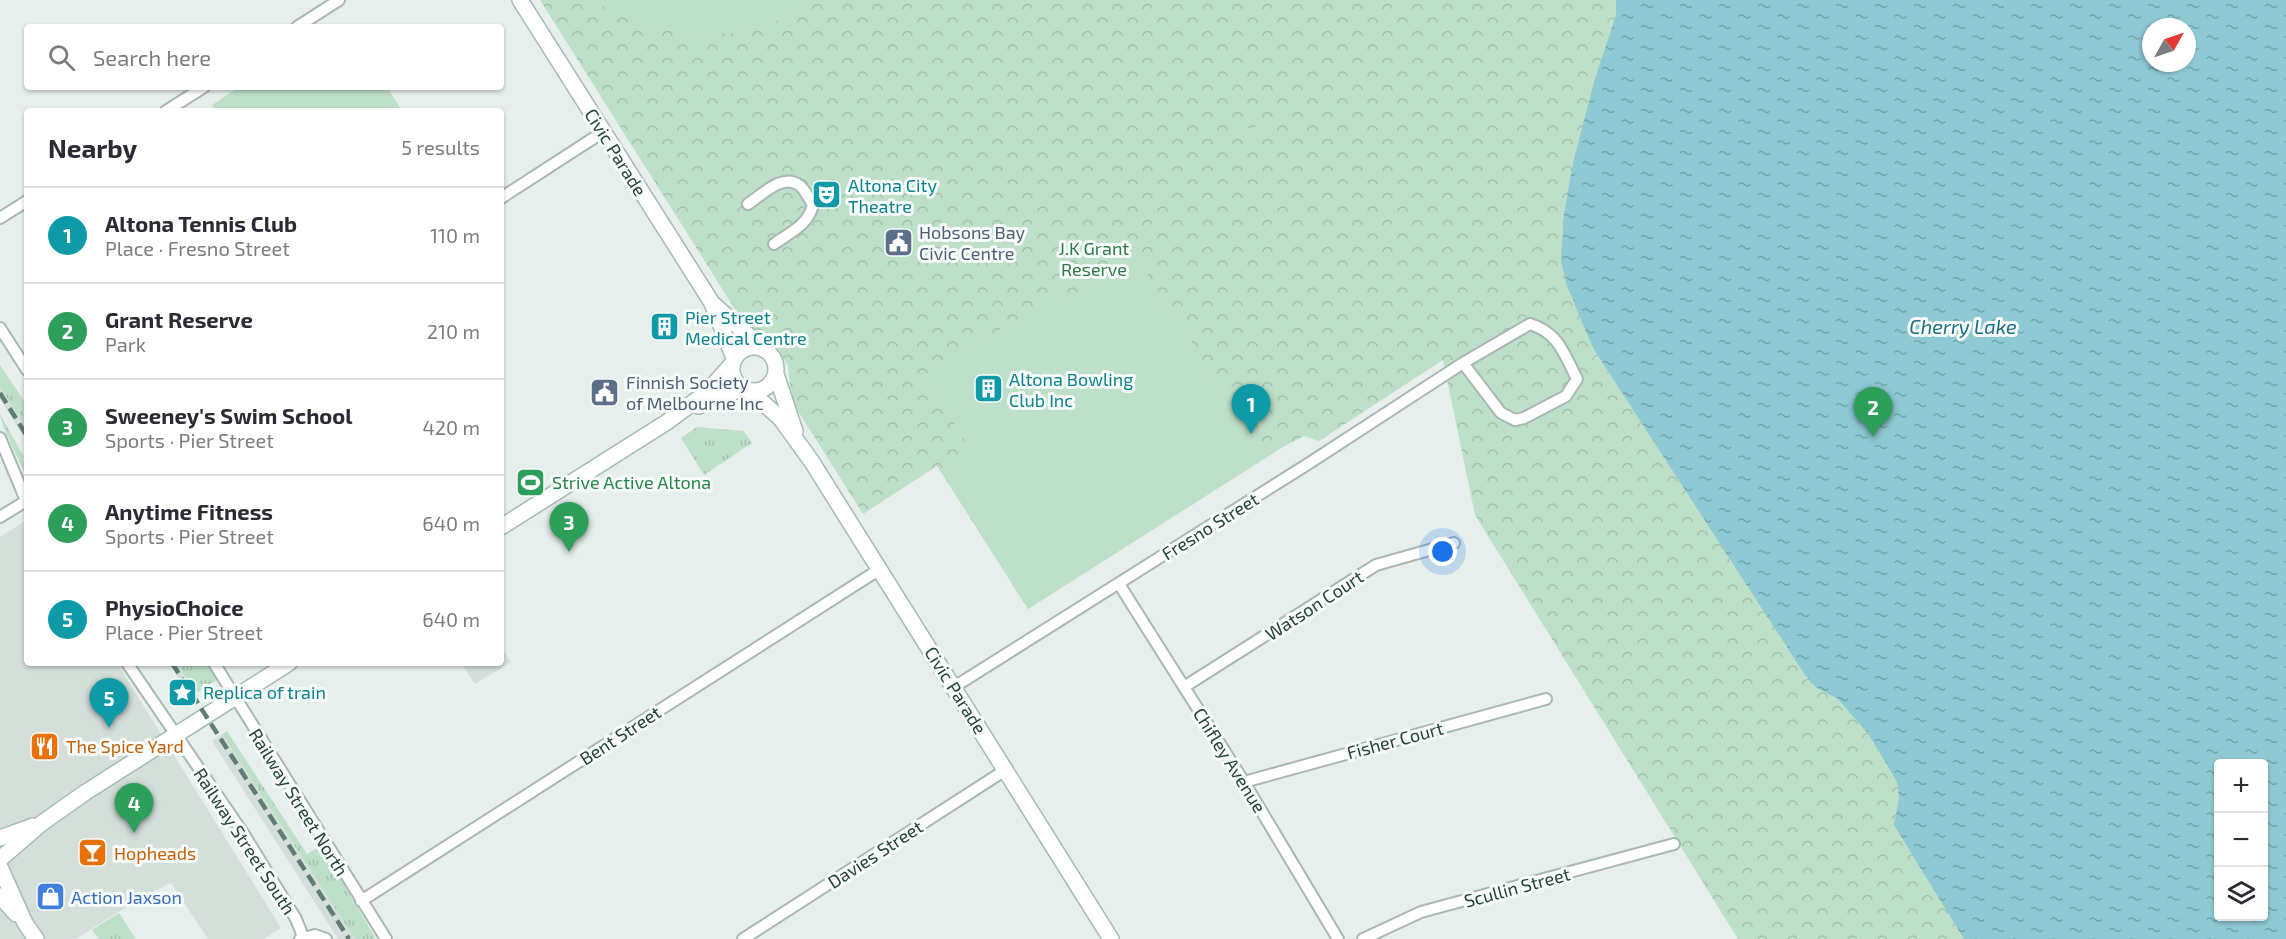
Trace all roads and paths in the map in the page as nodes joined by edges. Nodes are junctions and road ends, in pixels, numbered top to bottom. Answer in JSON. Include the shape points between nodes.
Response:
{"nodes":[{"id":1,"x":339,"y":0,"type":"edge"},
{"id":2,"x":520,"y":0,"type":"edge"},
{"id":3,"x":302,"y":24,"type":"edge"},
{"id":4,"x":199,"y":90,"type":"edge"},
{"id":5,"x":171,"y":108,"type":"edge"},
{"id":6,"x":603,"y":132,"type":"junction"},
{"id":7,"x":504,"y":196,"type":"edge"},
{"id":8,"x":24,"y":203,"type":"edge"},
{"id":9,"x":748,"y":204,"type":"dead end"},
{"id":10,"x":0,"y":218,"type":"edge"},
{"id":11,"x":774,"y":244,"type":"dead end"},
{"id":12,"x":712,"y":303,"type":"junction"},
{"id":13,"x":0,"y":328,"type":"edge"},
{"id":14,"x":761,"y":347,"type":"junction"},
{"id":15,"x":733,"y":361,"type":"junction"},
{"id":16,"x":1463,"y":363,"type":"junction"},
{"id":17,"x":24,"y":365,"type":"edge"},
{"id":18,"x":776,"y":374,"type":"junction"},
{"id":19,"x":747,"y":390,"type":"junction"},
{"id":20,"x":667,"y":422,"type":"junction"},
{"id":21,"x":0,"y":438,"type":"edge"},
{"id":22,"x":799,"y":442,"type":"junction"},
{"id":23,"x":24,"y":497,"type":"edge"},
{"id":24,"x":24,"y":503,"type":"edge"},
{"id":25,"x":0,"y":517,"type":"edge"},
{"id":26,"x":504,"y":525,"type":"edge"},
{"id":27,"x":1454,"y":543,"type":"dead end"},
{"id":28,"x":880,"y":569,"type":"junction"},
{"id":29,"x":1119,"y":584,"type":"junction"},
{"id":30,"x":129,"y":666,"type":"edge"},
{"id":31,"x":216,"y":666,"type":"edge"},
{"id":32,"x":284,"y":666,"type":"edge"},
{"id":33,"x":954,"y":687,"type":"junction"},
{"id":34,"x":1184,"y":687,"type":"junction"},
{"id":35,"x":236,"y":697,"type":"junction"},
{"id":36,"x":1546,"y":699,"type":"dead end"},
{"id":37,"x":176,"y":735,"type":"junction"},
{"id":38,"x":1007,"y":770,"type":"junction"},
{"id":39,"x":1244,"y":782,"type":"junction"},
{"id":40,"x":42,"y":823,"type":"junction"},
{"id":41,"x":0,"y":838,"type":"edge"},
{"id":42,"x":1674,"y":844,"type":"dead end"},
{"id":43,"x":0,"y":859,"type":"edge"},
{"id":44,"x":0,"y":867,"type":"edge"},
{"id":45,"x":0,"y":896,"type":"edge"},
{"id":46,"x":361,"y":901,"type":"junction"},
{"id":47,"x":25,"y":922,"type":"junction"},
{"id":48,"x":36,"y":939,"type":"edge"},
{"id":49,"x":300,"y":939,"type":"edge"},
{"id":50,"x":326,"y":939,"type":"edge"},
{"id":51,"x":386,"y":939,"type":"edge"},
{"id":52,"x":743,"y":939,"type":"edge"},
{"id":53,"x":1112,"y":939,"type":"edge"},
{"id":54,"x":1338,"y":939,"type":"edge"},
{"id":55,"x":1363,"y":939,"type":"edge"}],
"edges":[{"from":1,"to":3,"type":"street"},
{"from":2,"to":6,"type":"street","name":"Civic Parade"},
{"from":4,"to":5,"type":"street"},
{"from":6,"to":7,"type":"street"},
{"from":6,"to":12,"type":"street","name":"Civic Parade"},
{"from":8,"to":10,"type":"street"},
{"from":9,"to":11,"type":"street","via":[[777,184],[789,181],[800,186],[813,205],[805,223]]},
{"from":12,"to":14,"type":"street","name":"Civic Parade"},
{"from":12,"to":15,"type":"street","name":"Civic Parade"},
{"from":13,"to":17,"type":"street"},
{"from":14,"to":15,"type":"street","via":[[743,349]]},
{"from":14,"to":18,"type":"street","via":[[772,355]]},
{"from":15,"to":19,"type":"street","via":[[735,381]]},
{"from":15,"to":20,"type":"street","via":[[706,392]]},
{"from":16,"to":16,"type":"street","name":"Fresno Street","via":[[1530,324],[1544,328],[1559,344],[1577,379],[1566,396],[1515,420],[1501,413]]},
{"from":16,"to":29,"type":"street","name":"Fresno Street"},
{"from":18,"to":19,"type":"street","via":[[769,386]]},
{"from":18,"to":22,"type":"street","name":"Civic Parade"},
{"from":19,"to":20,"type":"street","via":[[712,399]]},
{"from":19,"to":22,"type":"street","name":"Civic Parade","via":[[771,409]]},
{"from":20,"to":26,"type":"street"},
{"from":21,"to":23,"type":"street"},
{"from":22,"to":28,"type":"street","name":"Civic Parade"},
{"from":24,"to":25,"type":"street"},
{"from":27,"to":34,"type":"street","name":"Watson Court","via":[[1376,565]]},
{"from":28,"to":33,"type":"street","name":"Civic Parade"},
{"from":28,"to":46,"type":"street","name":"Bent Street"},
{"from":29,"to":33,"type":"street","name":"Fresno Street"},
{"from":29,"to":34,"type":"street","name":"Chifley Avenue"},
{"from":30,"to":37,"type":"street","name":"Railway Street South"},
{"from":31,"to":35,"type":"street","name":"Railway Street North"},
{"from":32,"to":35,"type":"street"},
{"from":33,"to":38,"type":"street","name":"Civic Parade"},
{"from":34,"to":39,"type":"street","name":"Chifley Avenue"},
{"from":35,"to":37,"type":"street"},
{"from":35,"to":46,"type":"street","name":"Railway Street North"},
{"from":36,"to":39,"type":"street","name":"Fisher Court"},
{"from":37,"to":40,"type":"street"},
{"from":37,"to":49,"type":"street","name":"Railway Street South","via":[[296,919]]},
{"from":38,"to":52,"type":"street","name":"Davies Street"},
{"from":38,"to":53,"type":"street","name":"Civic Parade"},
{"from":39,"to":54,"type":"street","name":"Chifley Avenue"},
{"from":40,"to":41,"type":"street"},
{"from":40,"to":43,"type":"street"},
{"from":42,"to":55,"type":"street","name":"Scullin Street","via":[[1421,912]]},
{"from":44,"to":47,"type":"street"},
{"from":45,"to":47,"type":"street"},
{"from":46,"to":51,"type":"street","name":"Railway Street North"},
{"from":47,"to":48,"type":"street"},
{"from":49,"to":50,"type":"street","name":"Railway Street South","via":[[315,934]]}]}
